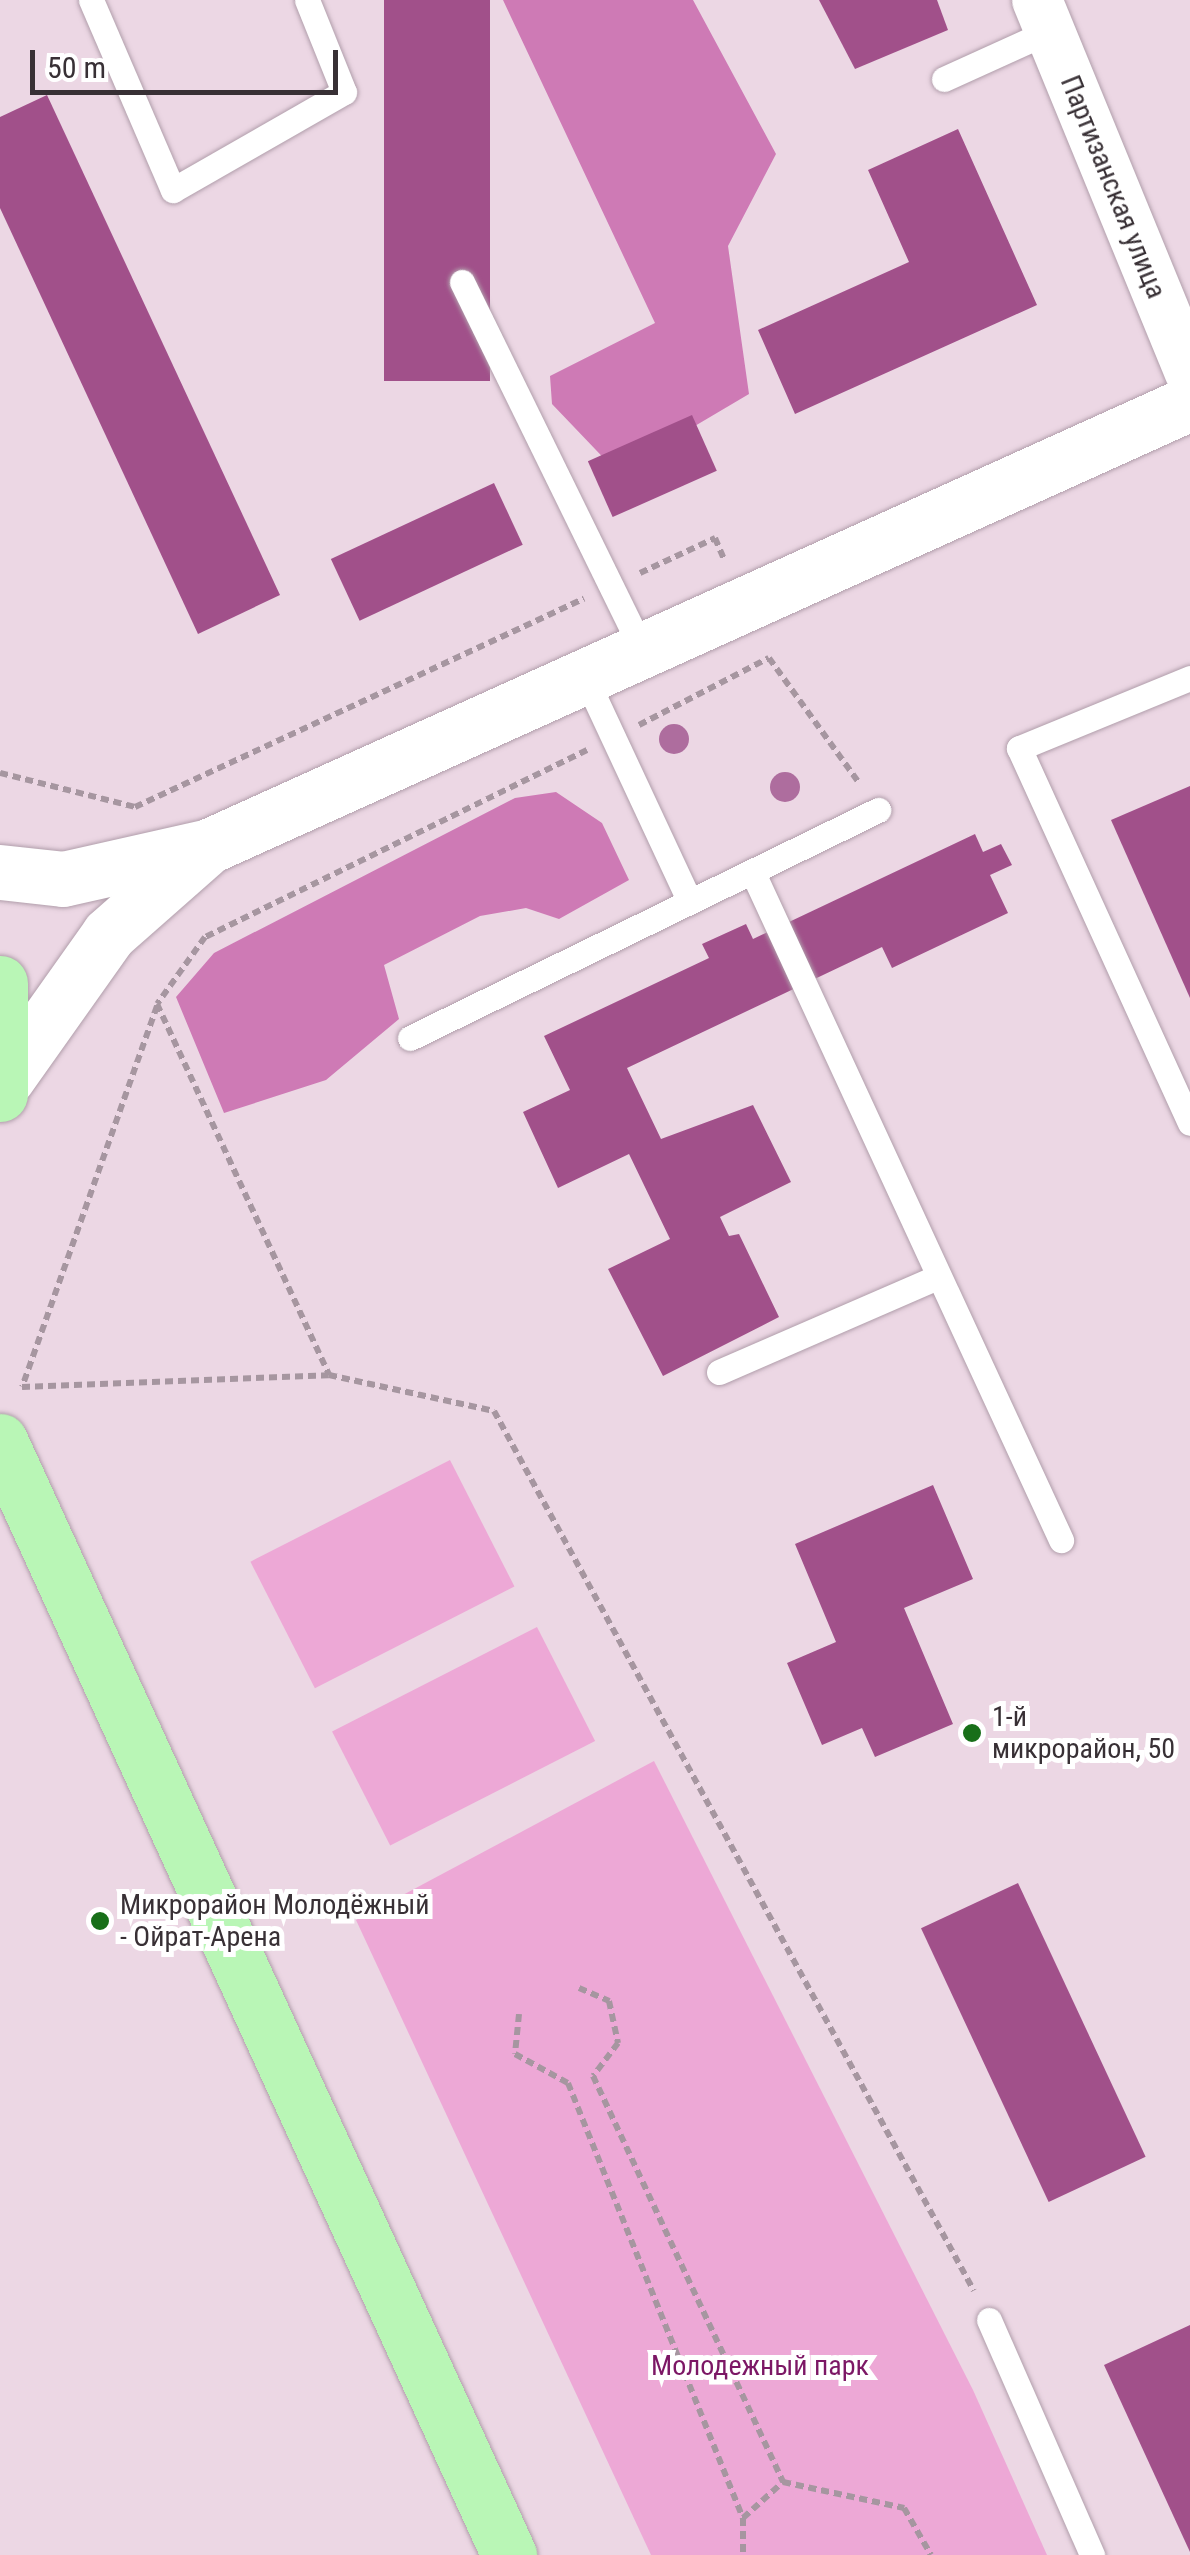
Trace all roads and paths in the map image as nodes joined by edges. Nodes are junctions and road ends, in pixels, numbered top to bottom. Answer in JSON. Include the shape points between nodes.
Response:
{"nodes":[{"id":1,"x":91,"y":0,"type":"edge"},
{"id":2,"x":307,"y":0,"type":"edge"},
{"id":3,"x":1043,"y":16,"type":"edge"},
{"id":4,"x":944,"y":79,"type":"dead end"},
{"id":5,"x":462,"y":282,"type":"dead end"},
{"id":6,"x":1190,"y":373,"type":"edge"},
{"id":7,"x":1190,"y":402,"type":"edge"},
{"id":8,"x":612,"y":586,"type":"junction"},
{"id":9,"x":744,"y":607,"type":"junction"},
{"id":10,"x":644,"y":653,"type":"junction"},
{"id":11,"x":1190,"y":678,"type":"edge"},
{"id":12,"x":586,"y":679,"type":"junction"},
{"id":13,"x":616,"y":736,"type":"junction"},
{"id":14,"x":0,"y":773,"type":"edge"},
{"id":15,"x":878,"y":810,"type":"joint"},
{"id":16,"x":209,"y":846,"type":"junction"},
{"id":17,"x":0,"y":872,"type":"edge"},
{"id":18,"x":753,"y":873,"type":"junction"},
{"id":19,"x":689,"y":900,"type":"junction"},
{"id":20,"x":0,"y":983,"type":"edge"},
{"id":21,"x":158,"y":1004,"type":"junction"},
{"id":22,"x":410,"y":1038,"type":"dead end"},
{"id":23,"x":3,"y":1086,"type":"edge"},
{"id":24,"x":1190,"y":1122,"type":"edge"},
{"id":25,"x":937,"y":1277,"type":"junction"},
{"id":26,"x":720,"y":1372,"type":"dead end"},
{"id":27,"x":329,"y":1375,"type":"junction"},
{"id":28,"x":0,"y":1442,"type":"edge"},
{"id":29,"x":1062,"y":1540,"type":"dead end"},
{"id":30,"x":578,"y":1988,"type":"dead end"},
{"id":31,"x":519,"y":2014,"type":"dead end"},
{"id":32,"x":990,"y":2320,"type":"joint"},
{"id":33,"x":783,"y":2482,"type":"junction"},
{"id":34,"x":743,"y":2518,"type":"junction"},
{"id":35,"x":509,"y":2555,"type":"edge"},
{"id":36,"x":743,"y":2555,"type":"edge"},
{"id":37,"x":931,"y":2555,"type":"edge"},
{"id":38,"x":1092,"y":2555,"type":"edge"}],
"edges":[{"from":1,"to":2,"type":"lane","via":[[173,190],[344,92]]},
{"from":3,"to":4,"type":"lane"},
{"from":3,"to":6,"type":"street","name":"Партизанская улица"},
{"from":5,"to":8,"type":"lane"},
{"from":7,"to":9,"type":"main road"},
{"from":8,"to":9,"type":"path","via":[[715,538]]},
{"from":8,"to":10,"type":"lane"},
{"from":8,"to":14,"type":"path","via":[[135,807]]},
{"from":9,"to":10,"type":"main road"},
{"from":10,"to":12,"type":"main road"},
{"from":11,"to":24,"type":"lane","via":[[1019,748]]},
{"from":12,"to":13,"type":"lane"},
{"from":12,"to":16,"type":"main road"},
{"from":13,"to":15,"type":"path","via":[[769,658]]},
{"from":13,"to":19,"type":"lane"},
{"from":13,"to":21,"type":"path","via":[[206,937]]},
{"from":15,"to":18,"type":"lane"},
{"from":16,"to":17,"type":"main road","via":[[63,879]]},
{"from":16,"to":23,"type":"main road","via":[[110,934]]},
{"from":18,"to":19,"type":"lane"},
{"from":18,"to":25,"type":"lane"},
{"from":19,"to":22,"type":"lane"},
{"from":20,"to":23,"type":"main road"},
{"from":21,"to":27,"type":"path"},
{"from":21,"to":27,"type":"path","via":[[22,1386]]},
{"from":25,"to":26,"type":"lane"},
{"from":25,"to":29,"type":"lane"},
{"from":27,"to":32,"type":"path","via":[[494,1411]]},
{"from":28,"to":35,"type":"main road"},
{"from":30,"to":33,"type":"path","via":[[609,2001],[618,2043],[594,2076]]},
{"from":31,"to":34,"type":"path","via":[[514,2054],[568,2083]]},
{"from":32,"to":38,"type":"lane"},
{"from":33,"to":34,"type":"path"},
{"from":33,"to":37,"type":"path","via":[[904,2508]]},
{"from":34,"to":36,"type":"path"}]}
